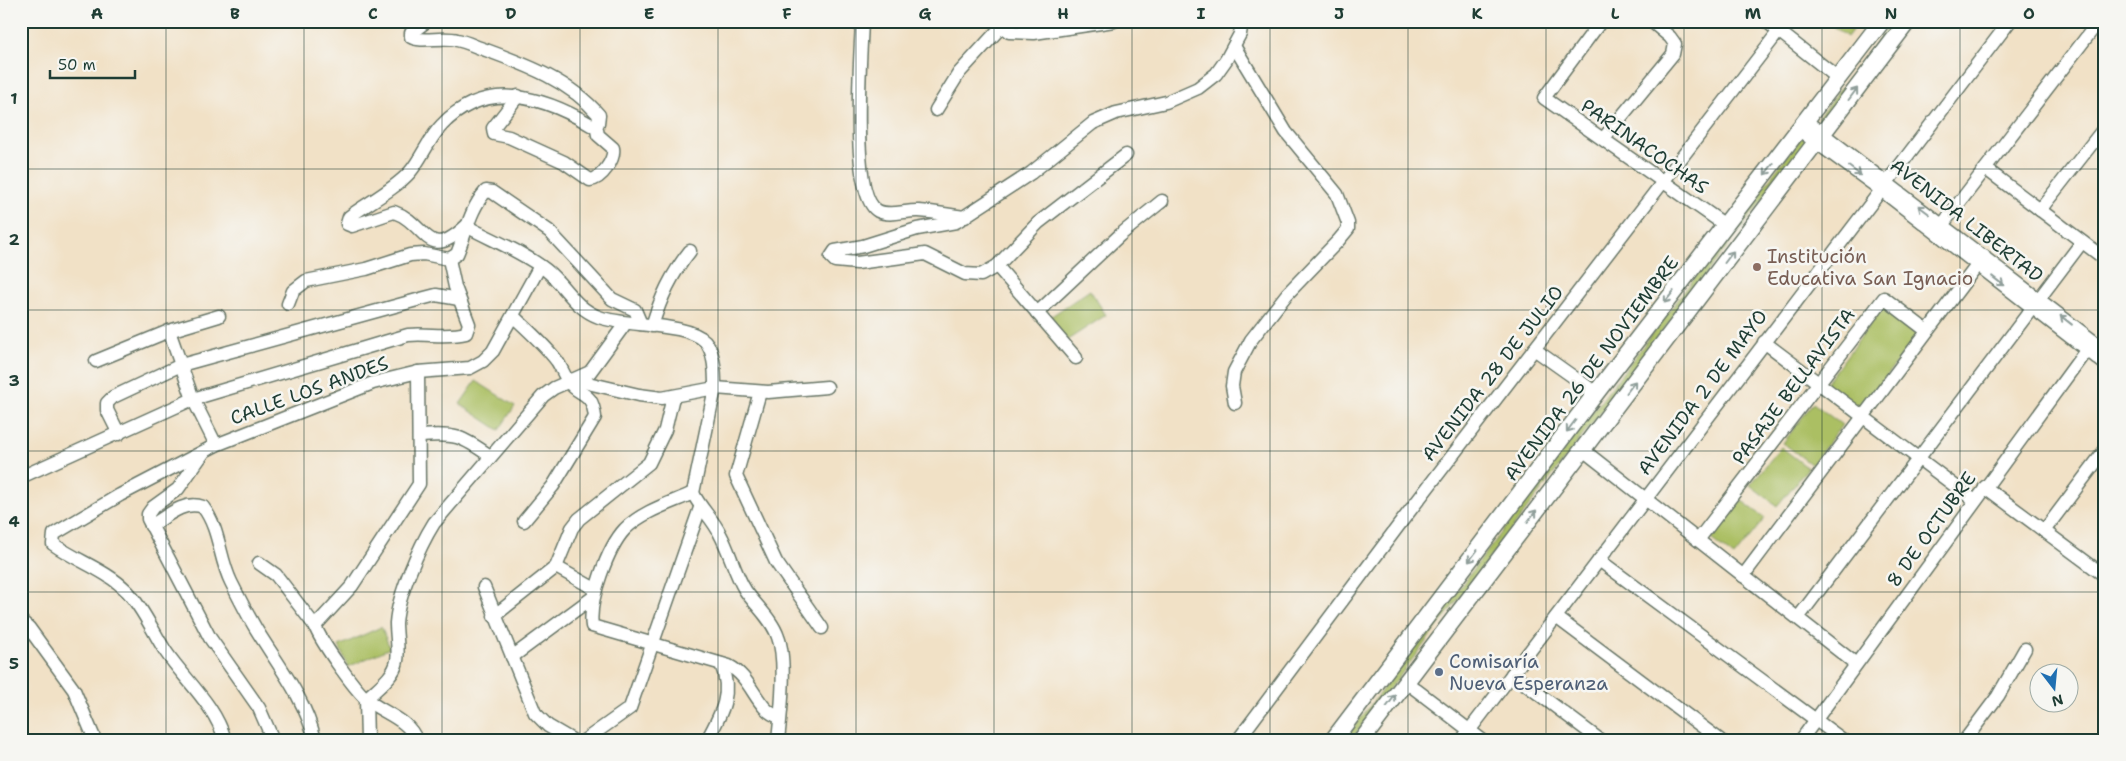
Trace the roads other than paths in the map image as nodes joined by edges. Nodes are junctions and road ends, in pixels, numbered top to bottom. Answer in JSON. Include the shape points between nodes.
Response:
{"nodes":[{"id":1,"x":427,"y":21,"type":"edge"},
{"id":2,"x":862,"y":21,"type":"edge"},
{"id":3,"x":1114,"y":21,"type":"edge"},
{"id":4,"x":1242,"y":21,"type":"edge"},
{"id":5,"x":1601,"y":21,"type":"edge"},
{"id":6,"x":1651,"y":21,"type":"edge"},
{"id":7,"x":1766,"y":21,"type":"edge"},
{"id":8,"x":1882,"y":21,"type":"edge"},
{"id":9,"x":1908,"y":21,"type":"edge"},
{"id":10,"x":2010,"y":21,"type":"edge"},
{"id":11,"x":2100,"y":21,"type":"edge"},
{"id":12,"x":1004,"y":23,"type":"edge"},
{"id":13,"x":2105,"y":24,"type":"edge"},
{"id":14,"x":1779,"y":31,"type":"junction"},
{"id":15,"x":1234,"y":46,"type":"junction"},
{"id":16,"x":1838,"y":78,"type":"junction"},
{"id":17,"x":518,"y":96,"type":"junction"},
{"id":18,"x":936,"y":110,"type":"dead end"},
{"id":19,"x":596,"y":125,"type":"junction"},
{"id":20,"x":1803,"y":126,"type":"junction"},
{"id":21,"x":2105,"y":127,"type":"edge"},
{"id":22,"x":1820,"y":138,"type":"junction"},
{"id":23,"x":1603,"y":139,"type":"junction"},
{"id":24,"x":1126,"y":155,"type":"dead end"},
{"id":25,"x":1986,"y":169,"type":"junction"},
{"id":26,"x":1663,"y":182,"type":"junction"},
{"id":27,"x":1884,"y":186,"type":"junction"},
{"id":28,"x":1162,"y":200,"type":"dead end"},
{"id":29,"x":2040,"y":210,"type":"junction"},
{"id":30,"x":966,"y":217,"type":"junction"},
{"id":31,"x":1725,"y":225,"type":"junction"},
{"id":32,"x":466,"y":226,"type":"junction"},
{"id":33,"x":1940,"y":229,"type":"junction"},
{"id":34,"x":2082,"y":242,"type":"junction"},
{"id":35,"x":690,"y":251,"type":"dead end"},
{"id":36,"x":2102,"y":252,"type":"edge"},
{"id":37,"x":448,"y":259,"type":"junction"},
{"id":38,"x":1981,"y":260,"type":"junction"},
{"id":39,"x":540,"y":266,"type":"junction"},
{"id":40,"x":997,"y":266,"type":"junction"},
{"id":41,"x":459,"y":299,"type":"junction"},
{"id":42,"x":2035,"y":303,"type":"junction"},
{"id":43,"x":288,"y":304,"type":"dead end"},
{"id":44,"x":1037,"y":313,"type":"junction"},
{"id":45,"x":219,"y":316,"type":"dead end"},
{"id":46,"x":513,"y":316,"type":"junction"},
{"id":47,"x":625,"y":324,"type":"junction"},
{"id":48,"x":646,"y":325,"type":"junction"},
{"id":49,"x":169,"y":331,"type":"junction"},
{"id":50,"x":1927,"y":332,"type":"junction"},
{"id":51,"x":1764,"y":342,"type":"junction"},
{"id":52,"x":2090,"y":346,"type":"junction"},
{"id":53,"x":1534,"y":349,"type":"junction"},
{"id":54,"x":2105,"y":350,"type":"edge"},
{"id":55,"x":1076,"y":358,"type":"dead end"},
{"id":56,"x":96,"y":362,"type":"dead end"},
{"id":57,"x":2105,"y":364,"type":"edge"},
{"id":58,"x":181,"y":366,"type":"junction"},
{"id":59,"x":418,"y":372,"type":"junction"},
{"id":60,"x":572,"y":381,"type":"junction"},
{"id":61,"x":1818,"y":383,"type":"junction"},
{"id":62,"x":827,"y":387,"type":"dead end"},
{"id":63,"x":715,"y":388,"type":"junction"},
{"id":64,"x":760,"y":392,"type":"junction"},
{"id":65,"x":1596,"y":393,"type":"junction"},
{"id":66,"x":673,"y":397,"type":"junction"},
{"id":67,"x":193,"y":398,"type":"junction"},
{"id":68,"x":1235,"y":403,"type":"dead end"},
{"id":69,"x":1863,"y":417,"type":"junction"},
{"id":70,"x":119,"y":434,"type":"junction"},
{"id":71,"x":420,"y":436,"type":"junction"},
{"id":72,"x":210,"y":448,"type":"junction"},
{"id":73,"x":1583,"y":450,"type":"junction"},
{"id":74,"x":2105,"y":450,"type":"edge"},
{"id":75,"x":490,"y":456,"type":"junction"},
{"id":76,"x":1917,"y":458,"type":"junction"},
{"id":77,"x":21,"y":477,"type":"edge"},
{"id":78,"x":1985,"y":487,"type":"junction"},
{"id":79,"x":693,"y":493,"type":"junction"},
{"id":80,"x":1644,"y":498,"type":"junction"},
{"id":81,"x":1975,"y":501,"type":"junction"},
{"id":82,"x":700,"y":508,"type":"junction"},
{"id":83,"x":524,"y":521,"type":"dead end"},
{"id":84,"x":151,"y":526,"type":"junction"},
{"id":85,"x":2044,"y":530,"type":"junction"},
{"id":86,"x":1698,"y":540,"type":"junction"},
{"id":87,"x":1599,"y":560,"type":"junction"},
{"id":88,"x":259,"y":563,"type":"dead end"},
{"id":89,"x":556,"y":567,"type":"junction"},
{"id":90,"x":2104,"y":574,"type":"edge"},
{"id":91,"x":1743,"y":576,"type":"junction"},
{"id":92,"x":484,"y":588,"type":"dead end"},
{"id":93,"x":594,"y":593,"type":"junction"},
{"id":94,"x":494,"y":616,"type":"junction"},
{"id":95,"x":1556,"y":617,"type":"junction"},
{"id":96,"x":1798,"y":618,"type":"junction"},
{"id":97,"x":21,"y":621,"type":"edge"},
{"id":98,"x":315,"y":626,"type":"junction"},
{"id":99,"x":822,"y":628,"type":"dead end"},
{"id":100,"x":654,"y":645,"type":"junction"},
{"id":101,"x":2025,"y":649,"type":"dead end"},
{"id":102,"x":512,"y":657,"type":"junction"},
{"id":103,"x":721,"y":664,"type":"junction"},
{"id":104,"x":1856,"y":664,"type":"junction"},
{"id":105,"x":1512,"y":674,"type":"junction"},
{"id":106,"x":1406,"y":682,"type":"junction"},
{"id":107,"x":366,"y":699,"type":"junction"},
{"id":108,"x":780,"y":717,"type":"junction"},
{"id":109,"x":1816,"y":719,"type":"junction"},
{"id":110,"x":1466,"y":735,"type":"edge"},
{"id":111,"x":95,"y":740,"type":"edge"},
{"id":112,"x":226,"y":740,"type":"edge"},
{"id":113,"x":273,"y":740,"type":"edge"},
{"id":114,"x":316,"y":740,"type":"edge"},
{"id":115,"x":368,"y":740,"type":"edge"},
{"id":116,"x":416,"y":740,"type":"edge"},
{"id":117,"x":572,"y":740,"type":"edge"},
{"id":118,"x":586,"y":740,"type":"edge"},
{"id":119,"x":707,"y":740,"type":"edge"},
{"id":120,"x":778,"y":740,"type":"edge"},
{"id":121,"x":1238,"y":740,"type":"edge"},
{"id":122,"x":1334,"y":740,"type":"edge"},
{"id":123,"x":1362,"y":740,"type":"edge"},
{"id":124,"x":1482,"y":740,"type":"edge"},
{"id":125,"x":1600,"y":740,"type":"edge"},
{"id":126,"x":1720,"y":740,"type":"edge"},
{"id":127,"x":1801,"y":740,"type":"edge"},
{"id":128,"x":1843,"y":740,"type":"edge"},
{"id":129,"x":1965,"y":740,"type":"edge"}],
"edges":[{"from":1,"to":19,"type":"street","via":[[411,33],[411,38],[457,40],[533,68],[571,89],[590,105],[598,115]]},
{"from":2,"to":30,"type":"street","via":[[858,118],[862,176],[869,203],[886,214],[918,211]]},
{"from":3,"to":12,"type":"street","via":[[1034,33],[1009,32]]},
{"from":4,"to":15,"type":"street"},
{"from":5,"to":23,"type":"street","name":"PARINACOCHAS","via":[[1544,98]]},
{"from":6,"to":23,"type":"street","via":[[1675,44],[1673,54]]},
{"from":7,"to":14,"type":"street"},
{"from":8,"to":16,"type":"main road","name":"AVENIDA 26 DE NOVIEMBRE"},
{"from":22,"to":9,"type":"main road","one_way":true},
{"from":10,"to":27,"type":"street","name":"AVENIDA 2 DE MAYO"},
{"from":11,"to":13,"type":"street"},
{"from":11,"to":25,"type":"street"},
{"from":12,"to":18,"type":"street","via":[[959,73]]},
{"from":14,"to":16,"type":"street"},
{"from":14,"to":26,"type":"street","name":"AVENIDA 28 DE JULIO"},
{"from":15,"to":30,"type":"street","via":[[1216,74],[1198,88],[1166,102],[1110,115],[1093,123],[1031,173]]},
{"from":15,"to":68,"type":"street","via":[[1286,132],[1337,194],[1348,223],[1348,229],[1287,294],[1251,340],[1234,372]]},
{"from":16,"to":20,"type":"main road","name":"AVENIDA 26 DE NOVIEMBRE"},
{"from":17,"to":19,"type":"street","via":[[534,99]]},
{"from":17,"to":19,"type":"street","via":[[493,128],[494,134],[510,137],[564,162],[590,180],[599,177],[614,155],[613,148],[598,135]]},
{"from":17,"to":32,"type":"street","via":[[479,100],[462,106],[441,126],[412,171],[350,217],[347,224],[352,226],[394,212],[406,217],[430,240],[445,242]]},
{"from":20,"to":22,"type":"street","name":"AVENIDA LIBERTAD"},
{"from":20,"to":31,"type":"main road","name":"AVENIDA 26 DE NOVIEMBRE","one_way":true},
{"from":21,"to":29,"type":"street"},
{"from":22,"to":27,"type":"street","name":"AVENIDA LIBERTAD"},
{"from":73,"to":22,"type":"main road","one_way":true},
{"from":23,"to":26,"type":"street","name":"PARINACOCHAS"},
{"from":24,"to":40,"type":"street","via":[[1038,223]]},
{"from":25,"to":29,"type":"street"},
{"from":25,"to":33,"type":"street"},
{"from":26,"to":31,"type":"street","name":"PARINACOCHAS"},
{"from":26,"to":53,"type":"street","name":"AVENIDA 28 DE JULIO"},
{"from":27,"to":33,"type":"street","name":"AVENIDA LIBERTAD"},
{"from":27,"to":51,"type":"street","name":"AVENIDA 2 DE MAYO"},
{"from":28,"to":44,"type":"street"},
{"from":29,"to":34,"type":"street"},
{"from":30,"to":40,"type":"street","via":[[835,251],[831,257],[835,261],[858,263],[926,254],[971,276],[988,273]]},
{"from":31,"to":65,"type":"main road","name":"AVENIDA 26 DE NOVIEMBRE","one_way":true},
{"from":32,"to":37,"type":"street","via":[[457,254]]},
{"from":32,"to":39,"type":"street"},
{"from":32,"to":48,"type":"street","via":[[480,198],[486,191],[492,192],[549,231],[612,299],[635,310]]},
{"from":33,"to":38,"type":"street","name":"AVENIDA LIBERTAD"},
{"from":34,"to":36,"type":"street"},
{"from":34,"to":42,"type":"street"},
{"from":35,"to":48,"type":"street","via":[[675,270]]},
{"from":37,"to":41,"type":"street"},
{"from":37,"to":43,"type":"street","via":[[410,255],[366,269],[306,281],[293,291]]},
{"from":38,"to":42,"type":"street","name":"AVENIDA LIBERTAD"},
{"from":38,"to":50,"type":"street"},
{"from":39,"to":46,"type":"street","name":"CALLE LOS ANDES"},
{"from":39,"to":47,"type":"street","via":[[582,309]]},
{"from":40,"to":44,"type":"street"},
{"from":41,"to":58,"type":"street","via":[[436,295]]},
{"from":41,"to":67,"type":"street","via":[[468,324],[466,333],[408,336]]},
{"from":42,"to":52,"type":"street","name":"AVENIDA LIBERTAD"},
{"from":42,"to":76,"type":"street"},
{"from":44,"to":55,"type":"street"},
{"from":45,"to":49,"type":"street"},
{"from":46,"to":59,"type":"street","name":"CALLE LOS ANDES","via":[[483,361],[470,368]]},
{"from":46,"to":60,"type":"street","via":[[538,339]]},
{"from":47,"to":48,"type":"street"},
{"from":47,"to":60,"type":"street","via":[[590,372]]},
{"from":48,"to":63,"type":"street","via":[[695,334],[706,341],[715,372]]},
{"from":49,"to":56,"type":"street"},
{"from":49,"to":58,"type":"street"},
{"from":50,"to":61,"type":"street","name":"PASAJE BELLAVISTA","via":[[1884,298]]},
{"from":50,"to":69,"type":"street"},
{"from":51,"to":61,"type":"street"},
{"from":51,"to":80,"type":"street","name":"AVENIDA 2 DE MAYO"},
{"from":52,"to":54,"type":"street","name":"AVENIDA LIBERTAD"},
{"from":52,"to":57,"type":"street","name":"AVENIDA LIBERTAD"},
{"from":52,"to":78,"type":"street","name":"8 DE OCTUBRE"},
{"from":53,"to":65,"type":"street"},
{"from":53,"to":121,"type":"street","name":"AVENIDA 28 DE JULIO"},
{"from":58,"to":67,"type":"street"},
{"from":58,"to":70,"type":"street","via":[[113,397],[107,403],[107,410]]},
{"from":59,"to":71,"type":"street"},
{"from":59,"to":72,"type":"street","name":"CALLE LOS ANDES","via":[[373,383]]},
{"from":60,"to":66,"type":"street","via":[[639,395]]},
{"from":60,"to":75,"type":"street","via":[[543,396]]},
{"from":60,"to":83,"type":"street","via":[[587,395],[595,417],[553,486]]},
{"from":61,"to":69,"type":"street"},
{"from":61,"to":86,"type":"street","name":"PASAJE BELLAVISTA"},
{"from":62,"to":64,"type":"street"},
{"from":63,"to":64,"type":"street"},
{"from":63,"to":66,"type":"street"},
{"from":63,"to":79,"type":"street"},
{"from":64,"to":99,"type":"street","via":[[736,476],[776,562]]},
{"from":65,"to":122,"type":"main road","name":"AVENIDA 26 DE NOVIEMBRE","one_way":true},
{"from":66,"to":89,"type":"street","via":[[665,430],[649,463],[579,519]]},
{"from":67,"to":70,"type":"street"},
{"from":67,"to":72,"type":"street"},
{"from":69,"to":76,"type":"street"},
{"from":69,"to":91,"type":"street"},
{"from":70,"to":77,"type":"street"},
{"from":71,"to":75,"type":"street","via":[[457,436]]},
{"from":71,"to":98,"type":"street","via":[[419,484],[352,586]]},
{"from":72,"to":84,"type":"street","via":[[178,488],[153,507],[148,514]]},
{"from":72,"to":112,"type":"street","name":"CALLE LOS ANDES","via":[[111,500],[54,534],[52,541],[67,554],[98,568],[127,591],[167,653],[221,723]]},
{"from":73,"to":80,"type":"street"},
{"from":106,"to":73,"type":"main road","one_way":true},
{"from":74,"to":85,"type":"street"},
{"from":75,"to":107,"type":"street","via":[[422,541],[396,622],[397,661],[390,675]]},
{"from":76,"to":81,"type":"street"},
{"from":76,"to":96,"type":"street"},
{"from":78,"to":81,"type":"street","name":"8 DE OCTUBRE"},
{"from":78,"to":85,"type":"street"},
{"from":79,"to":82,"type":"street"},
{"from":79,"to":93,"type":"street","via":[[648,513],[625,529]]},
{"from":80,"to":86,"type":"street"},
{"from":80,"to":87,"type":"street","name":"AVENIDA 2 DE MAYO"},
{"from":81,"to":104,"type":"street","name":"8 DE OCTUBRE"},
{"from":82,"to":100,"type":"street"},
{"from":82,"to":108,"type":"street","via":[[721,534],[745,590],[778,637],[781,649]]},
{"from":84,"to":113,"type":"street","via":[[210,638],[260,708]]},
{"from":84,"to":114,"type":"street","via":[[184,506],[194,503],[203,507],[217,534],[230,579],[310,717]]},
{"from":85,"to":90,"type":"street"},
{"from":86,"to":91,"type":"street"},
{"from":87,"to":95,"type":"street","name":"AVENIDA 2 DE MAYO"},
{"from":87,"to":109,"type":"street"},
{"from":88,"to":98,"type":"street","via":[[276,575]]},
{"from":89,"to":93,"type":"street"},
{"from":89,"to":94,"type":"street"},
{"from":91,"to":96,"type":"street"},
{"from":92,"to":94,"type":"street"},
{"from":93,"to":100,"type":"street","via":[[591,623],[594,628]]},
{"from":93,"to":102,"type":"street"},
{"from":94,"to":102,"type":"street"},
{"from":95,"to":105,"type":"street","name":"AVENIDA 2 DE MAYO"},
{"from":95,"to":126,"type":"street"},
{"from":96,"to":104,"type":"street"},
{"from":97,"to":111,"type":"street","via":[[74,690]]},
{"from":98,"to":107,"type":"street","via":[[320,638]]},
{"from":100,"to":103,"type":"street"},
{"from":100,"to":118,"type":"street","via":[[630,708]]},
{"from":101,"to":129,"type":"street","via":[[1998,696]]},
{"from":102,"to":117,"type":"street","via":[[535,713],[548,726]]},
{"from":103,"to":108,"type":"street","via":[[738,671],[767,711]]},
{"from":103,"to":119,"type":"street","via":[[728,689]]},
{"from":104,"to":109,"type":"street","name":"8 DE OCTUBRE"},
{"from":105,"to":110,"type":"street","name":"AVENIDA 2 DE MAYO"},
{"from":105,"to":125,"type":"street"},
{"from":106,"to":110,"type":"street"},
{"from":123,"to":106,"type":"main road","one_way":true},
{"from":107,"to":115,"type":"street"},
{"from":107,"to":116,"type":"street","via":[[413,730]]},
{"from":108,"to":120,"type":"street"},
{"from":109,"to":127,"type":"street","name":"8 DE OCTUBRE"},
{"from":109,"to":128,"type":"street"},
{"from":110,"to":124,"type":"street"}]}
